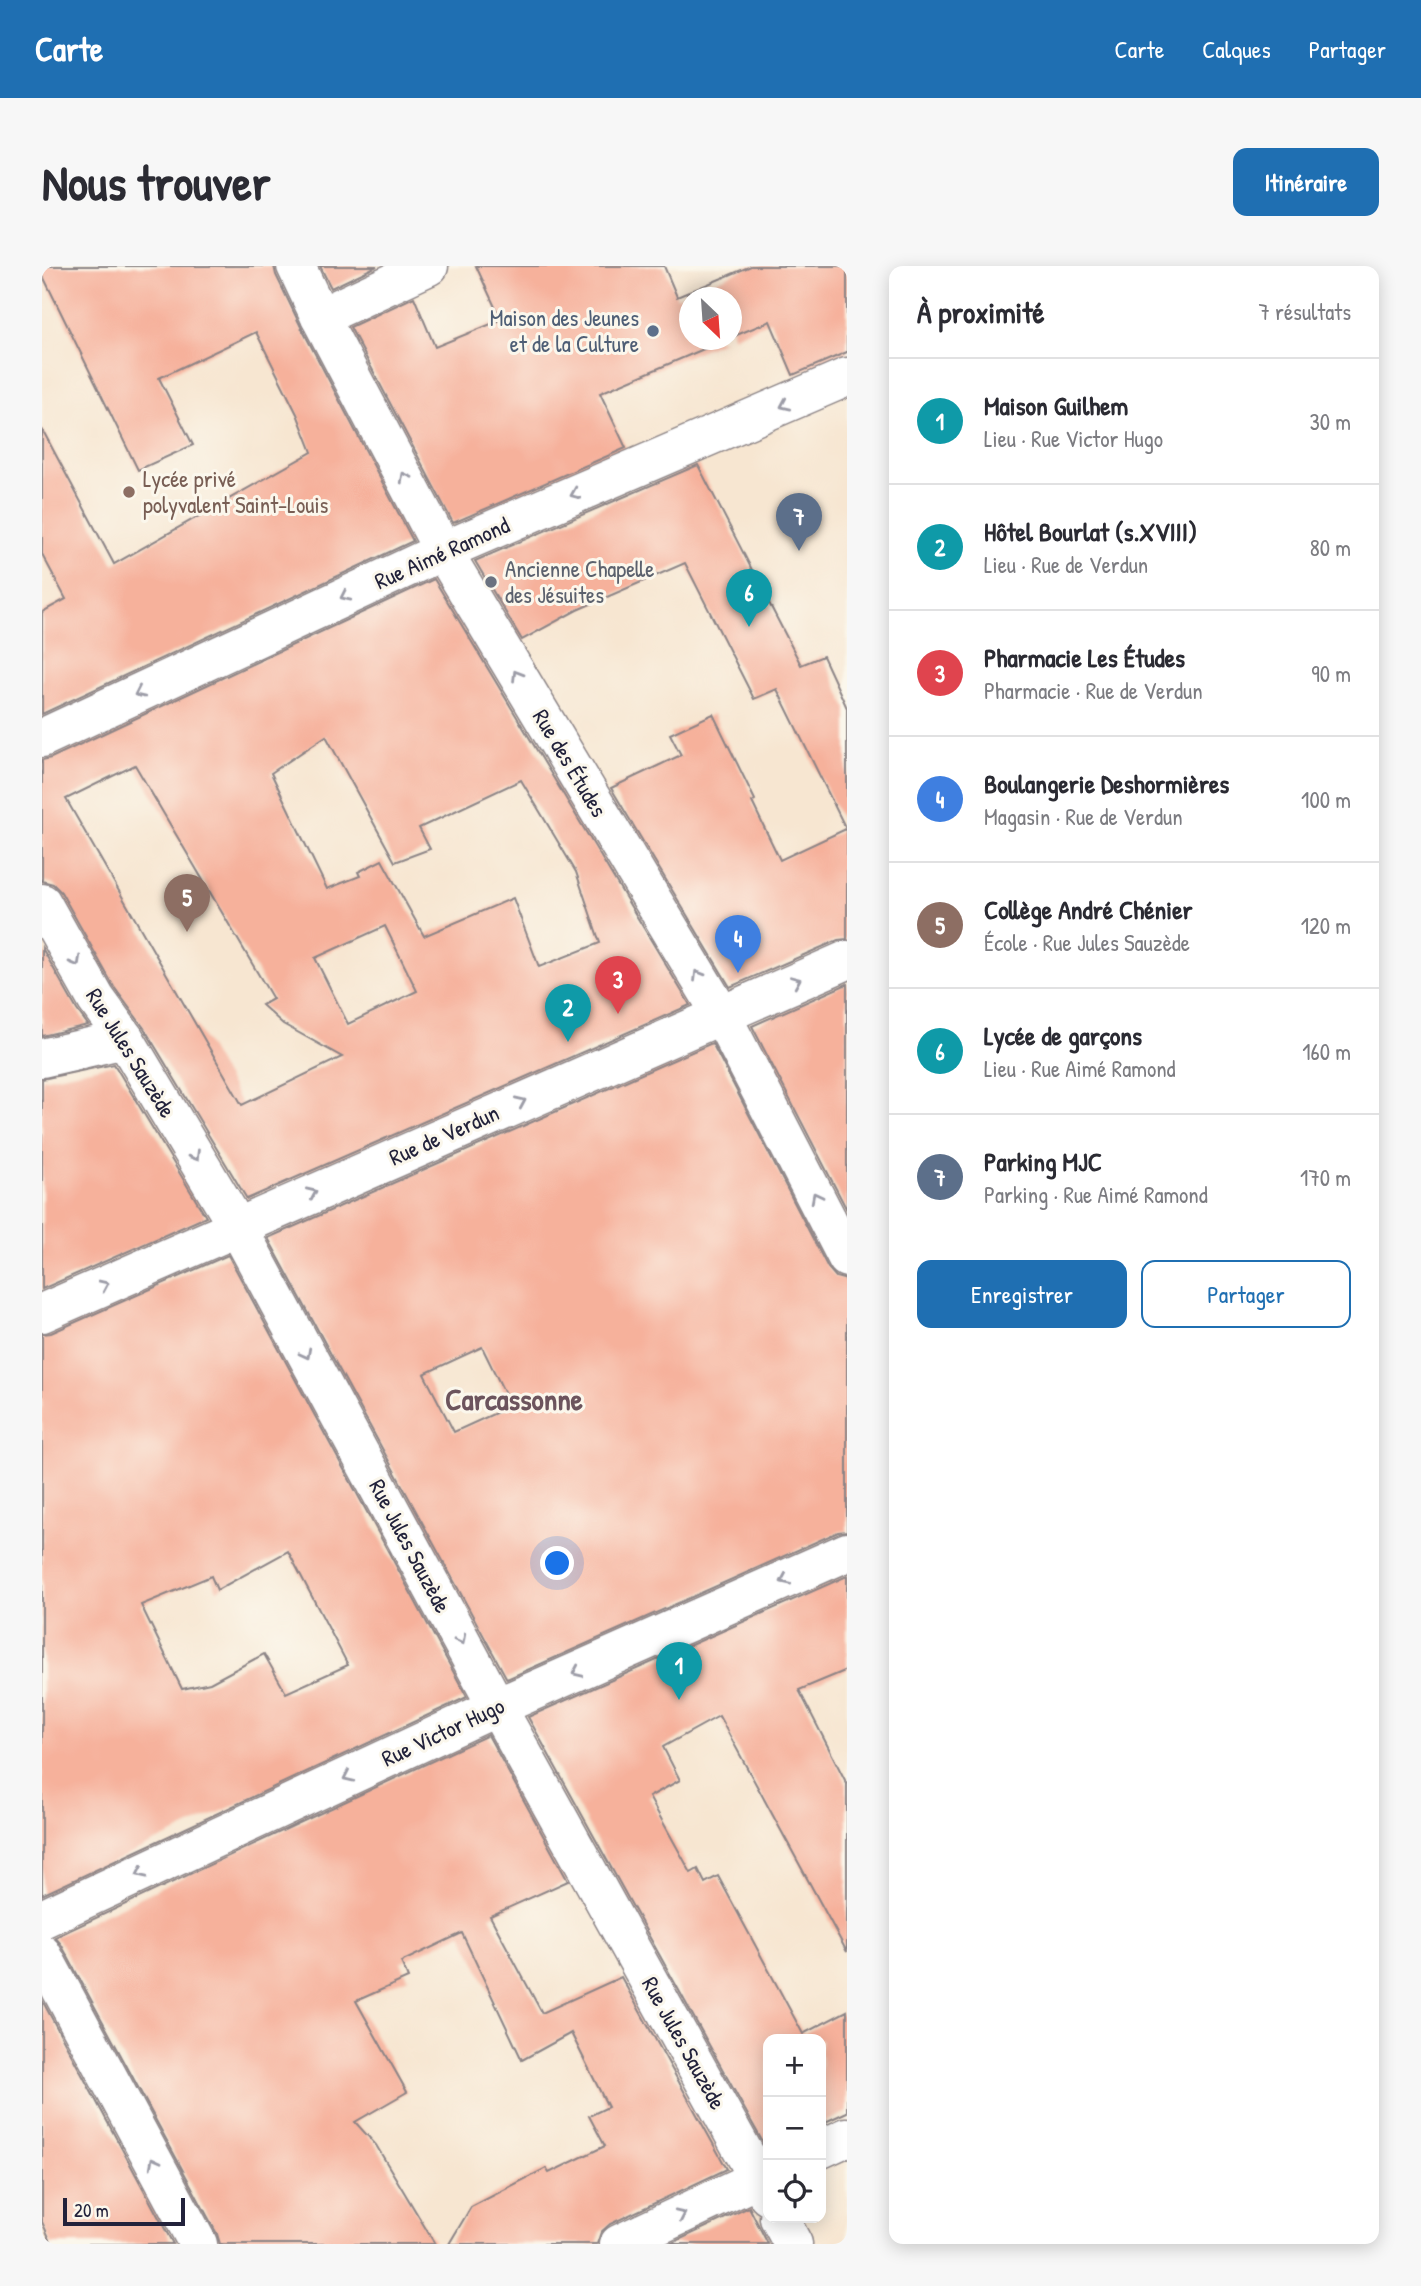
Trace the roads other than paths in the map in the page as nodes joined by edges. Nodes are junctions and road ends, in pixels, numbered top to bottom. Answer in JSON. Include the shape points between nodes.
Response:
{"nodes":[{"id":1,"x":296,"y":266,"type":"edge"},
{"id":2,"x":429,"y":266,"type":"edge"},
{"id":3,"x":320,"y":317,"type":"junction"},
{"id":4,"x":847,"y":377,"type":"edge"},
{"id":5,"x":443,"y":551,"type":"junction"},
{"id":6,"x":42,"y":738,"type":"edge"},
{"id":7,"x":42,"y":903,"type":"edge"},
{"id":8,"x":847,"y":960,"type":"edge"},
{"id":9,"x":721,"y":1013,"type":"junction"},
{"id":10,"x":125,"y":1040,"type":"junction"},
{"id":11,"x":42,"y":1058,"type":"edge"},
{"id":12,"x":237,"y":1226,"type":"junction"},
{"id":13,"x":847,"y":1258,"type":"edge"},
{"id":14,"x":42,"y":1313,"type":"edge"},
{"id":15,"x":847,"y":1552,"type":"edge"},
{"id":16,"x":497,"y":1707,"type":"junction"},
{"id":17,"x":42,"y":1919,"type":"edge"},
{"id":18,"x":42,"y":1954,"type":"edge"},
{"id":19,"x":847,"y":2137,"type":"edge"},
{"id":20,"x":826,"y":2147,"type":"edge"},
{"id":21,"x":763,"y":2179,"type":"edge"},
{"id":22,"x":763,"y":2184,"type":"edge"},
{"id":23,"x":782,"y":2223,"type":"edge"},
{"id":24,"x":198,"y":2244,"type":"edge"},
{"id":25,"x":619,"y":2244,"type":"edge"},
{"id":26,"x":793,"y":2244,"type":"edge"}],
"edges":[{"from":1,"to":3,"type":"street","name":"Rue des Études"},
{"from":2,"to":3,"type":"street"},
{"from":5,"to":3,"type":"street","name":"Rue des Études","one_way":true},
{"from":4,"to":5,"type":"street","name":"Rue Aimé Ramond","one_way":true},
{"from":5,"to":6,"type":"street","name":"Rue Aimé Ramond","one_way":true},
{"from":9,"to":5,"type":"street","name":"Rue des Études","one_way":true},
{"from":7,"to":10,"type":"street","name":"Rue Jules Sauzède","one_way":true,"via":[[96,999]]},
{"from":9,"to":8,"type":"street","name":"Rue de Verdun","one_way":true},
{"from":12,"to":9,"type":"street","name":"Rue de Verdun","one_way":true},
{"from":13,"to":9,"type":"street","name":"Rue des Études","one_way":true},
{"from":10,"to":11,"type":"street"},
{"from":10,"to":12,"type":"street","name":"Rue Jules Sauzède","one_way":true},
{"from":14,"to":12,"type":"street","name":"Rue de Verdun","one_way":true},
{"from":12,"to":16,"type":"street","name":"Rue Jules Sauzède","one_way":true},
{"from":15,"to":16,"type":"street","name":"Rue Victor Hugo","one_way":true},
{"from":16,"to":17,"type":"street","name":"Rue Victor Hugo","one_way":true},
{"from":16,"to":21,"type":"street","name":"Rue Jules Sauzède"},
{"from":24,"to":18,"type":"street","one_way":true},
{"from":19,"to":20,"type":"street"},
{"from":25,"to":22,"type":"street","one_way":true},
{"from":23,"to":26,"type":"street"}]}
